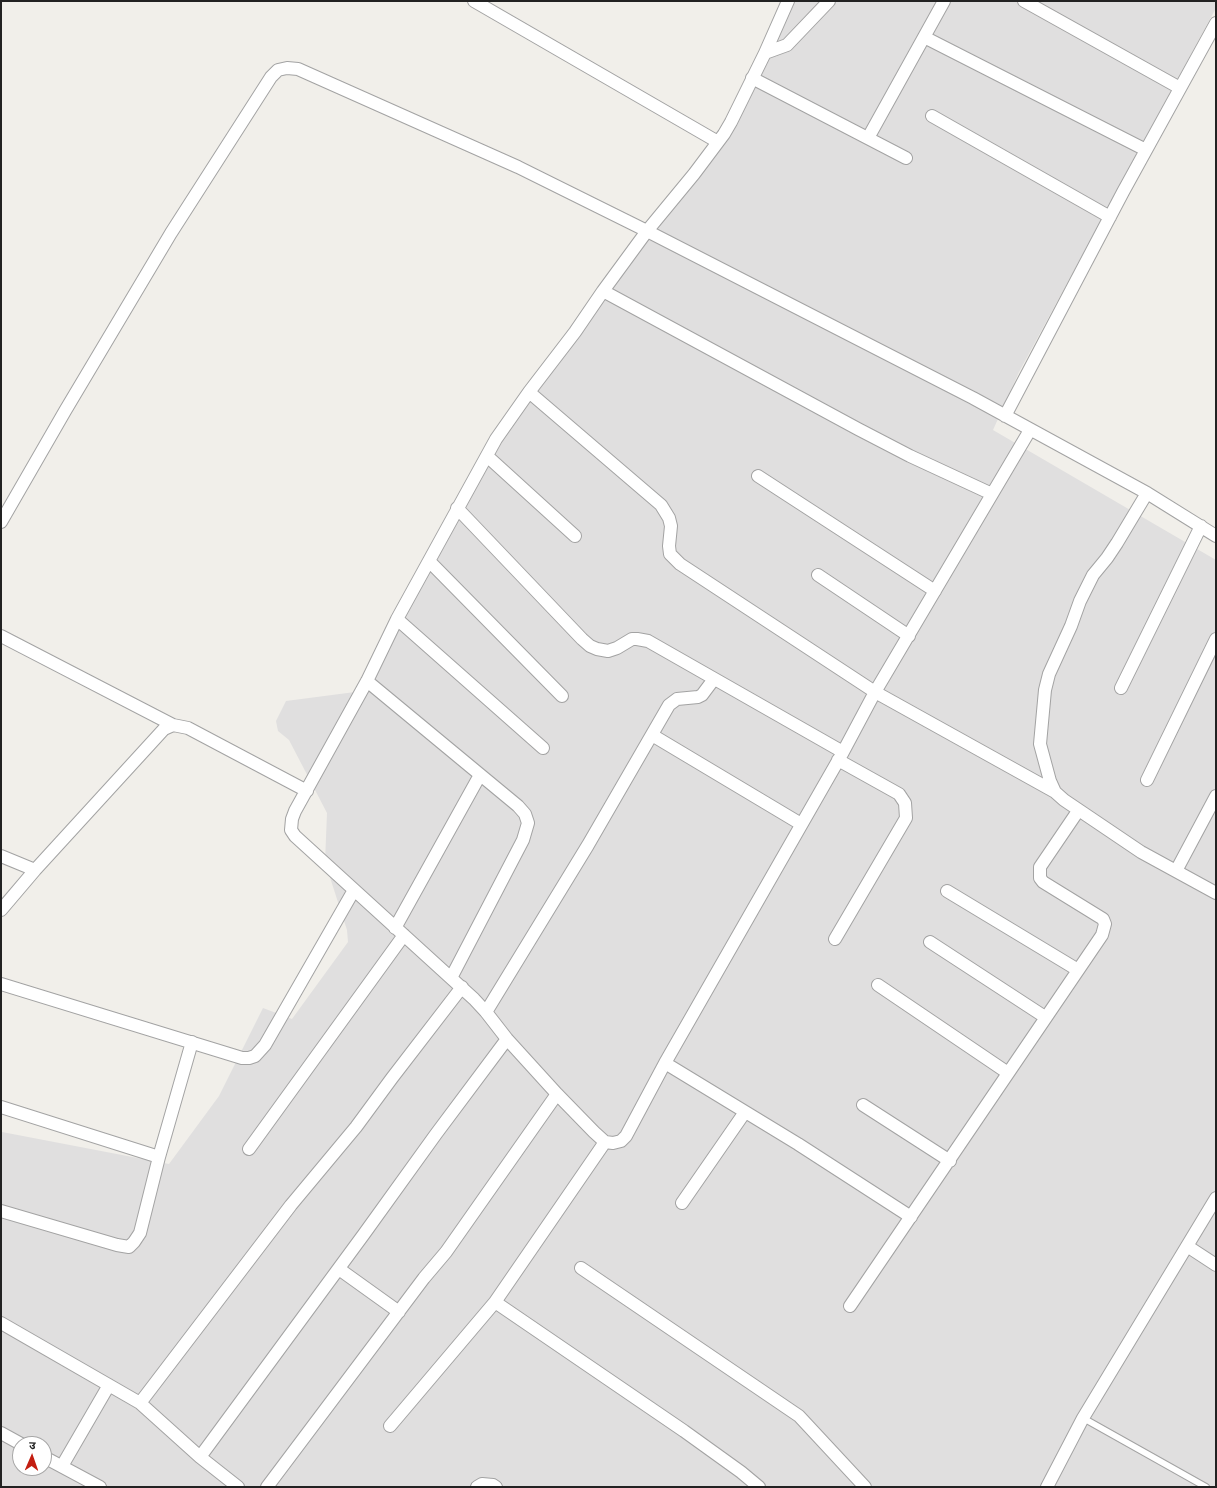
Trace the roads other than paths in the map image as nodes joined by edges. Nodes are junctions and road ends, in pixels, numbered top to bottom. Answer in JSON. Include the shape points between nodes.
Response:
{"nodes":[{"id":1,"x":474,"y":1,"type":"edge"},
{"id":2,"x":788,"y":1,"type":"edge"},
{"id":3,"x":829,"y":1,"type":"edge"},
{"id":4,"x":944,"y":1,"type":"edge"},
{"id":5,"x":1024,"y":1,"type":"edge"},
{"id":6,"x":1216,"y":23,"type":"edge"},
{"id":7,"x":924,"y":37,"type":"junction"},
{"id":8,"x":765,"y":53,"type":"junction"},
{"id":9,"x":752,"y":78,"type":"junction"},
{"id":10,"x":1180,"y":88,"type":"junction"},
{"id":11,"x":932,"y":116,"type":"dead end"},
{"id":12,"x":868,"y":138,"type":"junction"},
{"id":13,"x":718,"y":142,"type":"junction"},
{"id":14,"x":1146,"y":150,"type":"junction"},
{"id":15,"x":906,"y":158,"type":"dead end"},
{"id":16,"x":1110,"y":217,"type":"junction"},
{"id":17,"x":648,"y":231,"type":"junction"},
{"id":18,"x":603,"y":290,"type":"junction"},
{"id":19,"x":529,"y":392,"type":"junction"},
{"id":20,"x":1005,"y":416,"type":"junction"},
{"id":21,"x":1030,"y":430,"type":"junction"},
{"id":22,"x":487,"y":456,"type":"junction"},
{"id":23,"x":758,"y":476,"type":"dead end"},
{"id":24,"x":1147,"y":493,"type":"junction"},
{"id":25,"x":992,"y":494,"type":"junction"},
{"id":26,"x":457,"y":508,"type":"junction"},
{"id":27,"x":1,"y":522,"type":"edge"},
{"id":28,"x":1201,"y":526,"type":"junction"},
{"id":29,"x":575,"y":536,"type":"dead end"},
{"id":30,"x":1216,"y":536,"type":"edge"},
{"id":31,"x":429,"y":560,"type":"junction"},
{"id":32,"x":818,"y":575,"type":"dead end"},
{"id":33,"x":936,"y":591,"type":"junction"},
{"id":34,"x":397,"y":619,"type":"junction"},
{"id":35,"x":1,"y":636,"type":"edge"},
{"id":36,"x":910,"y":636,"type":"junction"},
{"id":37,"x":1216,"y":639,"type":"edge"},
{"id":38,"x":714,"y":679,"type":"junction"},
{"id":39,"x":367,"y":681,"type":"junction"},
{"id":40,"x":1121,"y":688,"type":"dead end"},
{"id":41,"x":876,"y":692,"type":"junction"},
{"id":42,"x":562,"y":696,"type":"dead end"},
{"id":43,"x":172,"y":724,"type":"junction"},
{"id":44,"x":652,"y":735,"type":"junction"},
{"id":45,"x":543,"y":748,"type":"dead end"},
{"id":46,"x":841,"y":756,"type":"junction"},
{"id":47,"x":480,"y":775,"type":"junction"},
{"id":48,"x":1147,"y":780,"type":"dead end"},
{"id":49,"x":307,"y":791,"type":"junction"},
{"id":50,"x":1055,"y":792,"type":"junction"},
{"id":51,"x":1216,"y":796,"type":"edge"},
{"id":52,"x":1078,"y":811,"type":"junction"},
{"id":53,"x":801,"y":824,"type":"junction"},
{"id":54,"x":1,"y":856,"type":"edge"},
{"id":55,"x":35,"y":870,"type":"junction"},
{"id":56,"x":1176,"y":871,"type":"junction"},
{"id":57,"x":354,"y":890,"type":"junction"},
{"id":58,"x":947,"y":891,"type":"dead end"},
{"id":59,"x":1216,"y":893,"type":"edge"},
{"id":60,"x":1,"y":910,"type":"edge"},
{"id":61,"x":399,"y":932,"type":"junction"},
{"id":62,"x":835,"y":939,"type":"dead end"},
{"id":63,"x":930,"y":942,"type":"dead end"},
{"id":64,"x":1078,"y":970,"type":"junction"},
{"id":65,"x":451,"y":978,"type":"junction"},
{"id":66,"x":1,"y":984,"type":"edge"},
{"id":67,"x":878,"y":985,"type":"dead end"},
{"id":68,"x":462,"y":987,"type":"junction"},
{"id":69,"x":486,"y":1012,"type":"junction"},
{"id":70,"x":1045,"y":1017,"type":"junction"},
{"id":71,"x":507,"y":1039,"type":"junction"},
{"id":72,"x":192,"y":1042,"type":"junction"},
{"id":73,"x":664,"y":1063,"type":"junction"},
{"id":74,"x":1008,"y":1073,"type":"junction"},
{"id":75,"x":557,"y":1094,"type":"junction"},
{"id":76,"x":863,"y":1105,"type":"dead end"},
{"id":77,"x":1,"y":1107,"type":"edge"},
{"id":78,"x":745,"y":1112,"type":"junction"},
{"id":79,"x":605,"y":1142,"type":"junction"},
{"id":80,"x":249,"y":1149,"type":"dead end"},
{"id":81,"x":159,"y":1157,"type":"junction"},
{"id":82,"x":950,"y":1161,"type":"junction"},
{"id":83,"x":1216,"y":1198,"type":"edge"},
{"id":84,"x":682,"y":1203,"type":"dead end"},
{"id":85,"x":1,"y":1211,"type":"edge"},
{"id":86,"x":911,"y":1217,"type":"junction"},
{"id":87,"x":1187,"y":1246,"type":"junction"},
{"id":88,"x":1216,"y":1265,"type":"edge"},
{"id":89,"x":581,"y":1268,"type":"dead end"},
{"id":90,"x":338,"y":1269,"type":"junction"},
{"id":91,"x":495,"y":1302,"type":"junction"},
{"id":92,"x":850,"y":1306,"type":"dead end"},
{"id":93,"x":399,"y":1312,"type":"junction"},
{"id":94,"x":1,"y":1323,"type":"edge"},
{"id":95,"x":109,"y":1385,"type":"junction"},
{"id":96,"x":140,"y":1403,"type":"junction"},
{"id":97,"x":1083,"y":1418,"type":"junction"},
{"id":98,"x":390,"y":1426,"type":"dead end"},
{"id":99,"x":1,"y":1434,"type":"edge"},
{"id":100,"x":12,"y":1440,"type":"edge"},
{"id":101,"x":200,"y":1457,"type":"junction"},
{"id":102,"x":52,"y":1461,"type":"edge"},
{"id":103,"x":62,"y":1466,"type":"junction"},
{"id":104,"x":100,"y":1487,"type":"edge"},
{"id":105,"x":239,"y":1487,"type":"edge"},
{"id":106,"x":267,"y":1487,"type":"edge"},
{"id":107,"x":477,"y":1487,"type":"edge"},
{"id":108,"x":496,"y":1487,"type":"edge"},
{"id":109,"x":759,"y":1487,"type":"edge"},
{"id":110,"x":865,"y":1487,"type":"edge"},
{"id":111,"x":1047,"y":1487,"type":"edge"},
{"id":112,"x":1206,"y":1487,"type":"edge"}],
"edges":[{"from":1,"to":13,"type":"street"},
{"from":2,"to":8,"type":"street"},
{"from":3,"to":8,"type":"street","via":[[787,45]]},
{"from":4,"to":7,"type":"street"},
{"from":5,"to":10,"type":"street"},
{"from":6,"to":10,"type":"street"},
{"from":7,"to":12,"type":"street"},
{"from":7,"to":14,"type":"street"},
{"from":8,"to":9,"type":"street"},
{"from":9,"to":12,"type":"street"},
{"from":9,"to":13,"type":"street","via":[[731,122]]},
{"from":10,"to":14,"type":"street"},
{"from":11,"to":16,"type":"street"},
{"from":12,"to":15,"type":"street"},
{"from":13,"to":17,"type":"street"},
{"from":14,"to":16,"type":"street"},
{"from":16,"to":20,"type":"street"},
{"from":17,"to":18,"type":"street"},
{"from":17,"to":20,"type":"street"},
{"from":17,"to":27,"type":"street","via":[[518,167],[298,69],[278,70],[271,76],[171,233]]},
{"from":18,"to":19,"type":"street"},
{"from":18,"to":25,"type":"street","via":[[858,429]]},
{"from":19,"to":22,"type":"street"},
{"from":19,"to":41,"type":"street","via":[[661,505],[669,518],[669,546],[673,558]]},
{"from":20,"to":21,"type":"street"},
{"from":21,"to":24,"type":"street"},
{"from":21,"to":25,"type":"street"},
{"from":22,"to":26,"type":"street"},
{"from":22,"to":29,"type":"street"},
{"from":23,"to":33,"type":"street"},
{"from":24,"to":28,"type":"street"},
{"from":24,"to":50,"type":"street","via":[[1087,586],[1044,690],[1040,744]]},
{"from":25,"to":33,"type":"street"},
{"from":26,"to":31,"type":"street"},
{"from":26,"to":38,"type":"street","via":[[590,646],[608,651],[632,639],[648,641]]},
{"from":28,"to":30,"type":"street"},
{"from":28,"to":40,"type":"street"},
{"from":31,"to":34,"type":"street"},
{"from":31,"to":42,"type":"street"},
{"from":32,"to":36,"type":"street"},
{"from":33,"to":36,"type":"street"},
{"from":34,"to":39,"type":"street"},
{"from":34,"to":45,"type":"street"},
{"from":35,"to":43,"type":"street"},
{"from":36,"to":41,"type":"street"},
{"from":37,"to":48,"type":"street"},
{"from":38,"to":44,"type":"street","via":[[702,695],[672,701]]},
{"from":38,"to":46,"type":"street"},
{"from":39,"to":47,"type":"street"},
{"from":39,"to":49,"type":"street"},
{"from":41,"to":46,"type":"street"},
{"from":41,"to":50,"type":"street"},
{"from":43,"to":49,"type":"street","via":[[188,728]]},
{"from":43,"to":55,"type":"street","via":[[164,729]]},
{"from":44,"to":53,"type":"street"},
{"from":44,"to":69,"type":"street"},
{"from":46,"to":53,"type":"street"},
{"from":46,"to":62,"type":"street","via":[[899,794],[904,803],[906,818]]},
{"from":47,"to":61,"type":"street"},
{"from":47,"to":65,"type":"street","via":[[518,806],[528,823],[523,840]]},
{"from":49,"to":57,"type":"street","via":[[292,819],[291,830],[294,836]]},
{"from":50,"to":52,"type":"street"},
{"from":51,"to":56,"type":"street"},
{"from":52,"to":56,"type":"street"},
{"from":52,"to":64,"type":"street","via":[[1039,872],[1043,882],[1103,919],[1105,924],[1102,935]]},
{"from":53,"to":73,"type":"street"},
{"from":54,"to":55,"type":"street"},
{"from":55,"to":60,"type":"street"},
{"from":56,"to":59,"type":"street"},
{"from":57,"to":61,"type":"street"},
{"from":57,"to":72,"type":"street","via":[[265,1045],[255,1056],[242,1058]]},
{"from":58,"to":64,"type":"street"},
{"from":61,"to":65,"type":"street"},
{"from":61,"to":80,"type":"street"},
{"from":63,"to":70,"type":"street"},
{"from":64,"to":70,"type":"street"},
{"from":65,"to":68,"type":"street"},
{"from":66,"to":72,"type":"street"},
{"from":67,"to":74,"type":"street"},
{"from":68,"to":69,"type":"street"},
{"from":68,"to":96,"type":"street"},
{"from":69,"to":71,"type":"street"},
{"from":70,"to":74,"type":"street"},
{"from":71,"to":75,"type":"street"},
{"from":71,"to":90,"type":"street"},
{"from":72,"to":81,"type":"street"},
{"from":73,"to":78,"type":"street"},
{"from":73,"to":79,"type":"street","via":[[626,1136],[613,1143]]},
{"from":74,"to":82,"type":"street"},
{"from":75,"to":79,"type":"street"},
{"from":75,"to":93,"type":"street","via":[[446,1252]]},
{"from":76,"to":82,"type":"street"},
{"from":77,"to":81,"type":"street"},
{"from":78,"to":84,"type":"street"},
{"from":78,"to":86,"type":"street"},
{"from":79,"to":91,"type":"street"},
{"from":81,"to":85,"type":"street","via":[[140,1233],[129,1246],[117,1245]]},
{"from":82,"to":86,"type":"street"},
{"from":83,"to":87,"type":"street"},
{"from":86,"to":92,"type":"street"},
{"from":87,"to":88,"type":"street"},
{"from":87,"to":97,"type":"street"},
{"from":89,"to":110,"type":"street","via":[[799,1416]]},
{"from":90,"to":93,"type":"street"},
{"from":90,"to":101,"type":"street"},
{"from":91,"to":98,"type":"street"},
{"from":91,"to":109,"type":"street","via":[[684,1432]]},
{"from":93,"to":106,"type":"street"},
{"from":94,"to":95,"type":"street"},
{"from":95,"to":96,"type":"street"},
{"from":95,"to":103,"type":"street"},
{"from":96,"to":101,"type":"street"},
{"from":97,"to":111,"type":"street"},
{"from":97,"to":112,"type":"lane"},
{"from":99,"to":100,"type":"street"},
{"from":101,"to":105,"type":"street"},
{"from":102,"to":103,"type":"street"},
{"from":103,"to":104,"type":"street"},
{"from":107,"to":108,"type":"street","via":[[482,1484]]}]}
